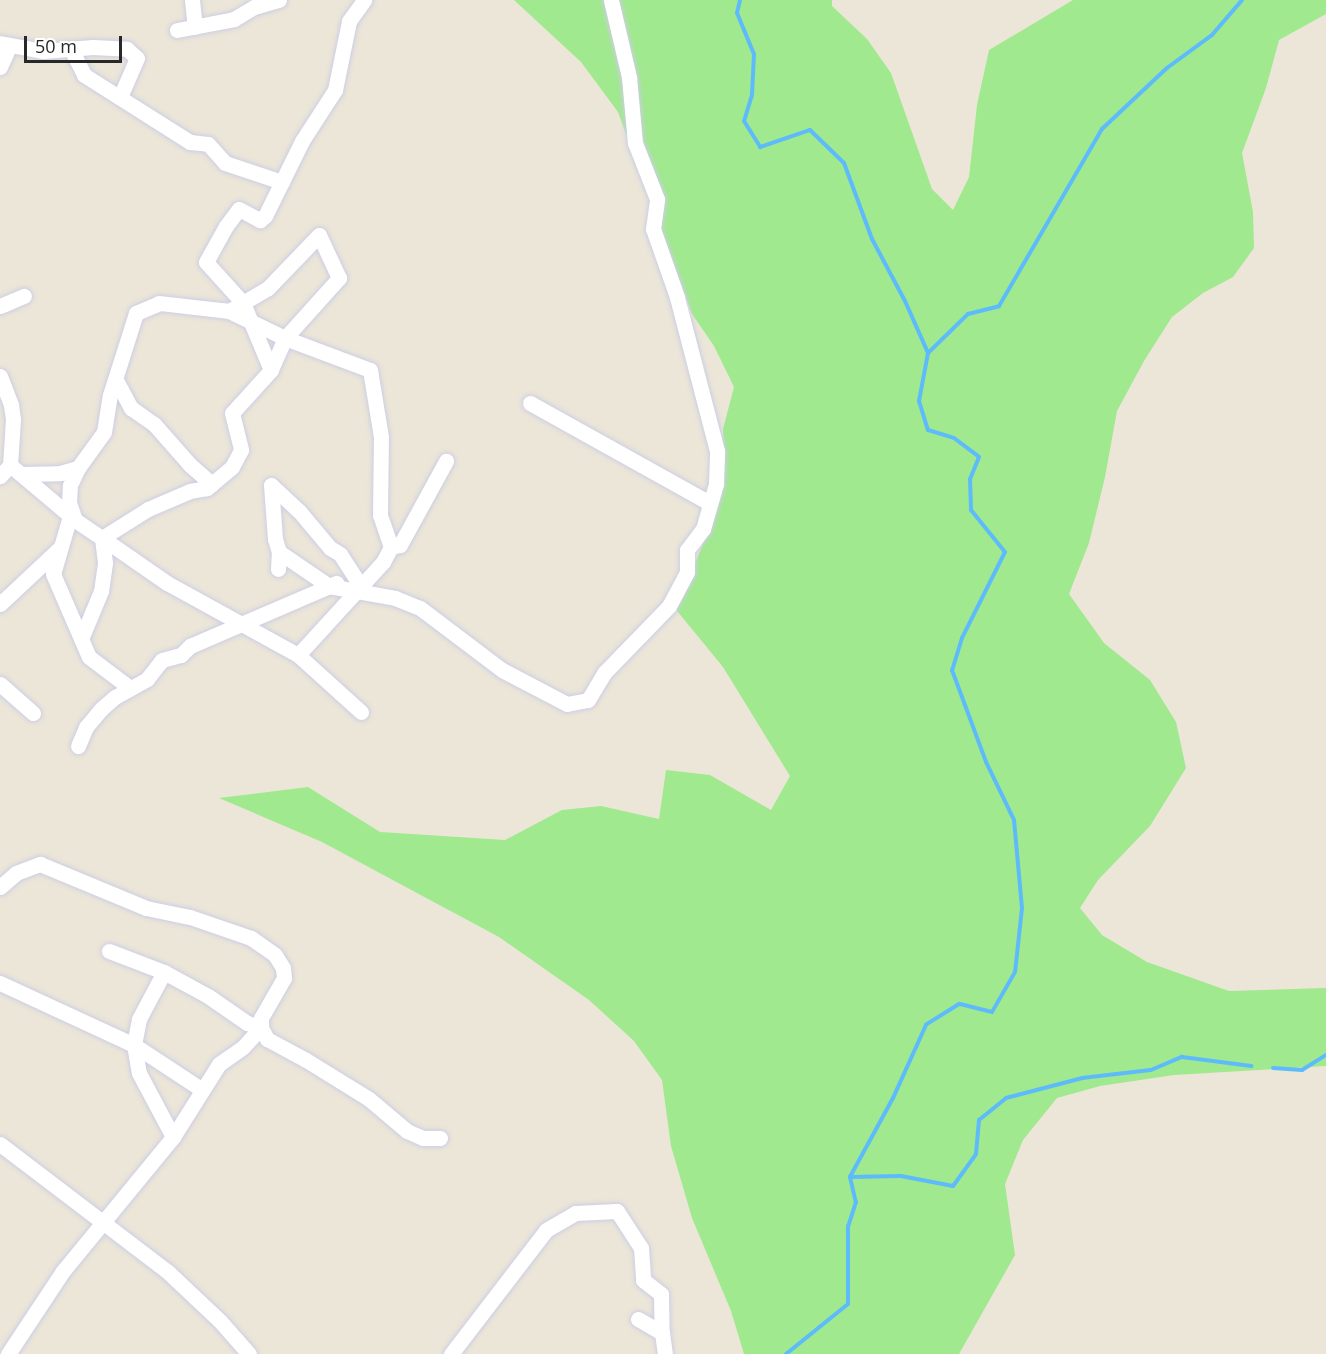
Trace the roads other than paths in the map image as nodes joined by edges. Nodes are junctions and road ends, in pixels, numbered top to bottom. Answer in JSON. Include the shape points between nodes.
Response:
{"nodes":[{"id":1,"x":192,"y":0,"type":"edge"},
{"id":2,"x":279,"y":0,"type":"edge"},
{"id":3,"x":364,"y":0,"type":"edge"},
{"id":4,"x":611,"y":0,"type":"edge"},
{"id":5,"x":195,"y":27,"type":"junction"},
{"id":6,"x":177,"y":30,"type":"dead end"},
{"id":7,"x":5,"y":44,"type":"edge"},
{"id":8,"x":71,"y":49,"type":"junction"},
{"id":9,"x":0,"y":67,"type":"edge"},
{"id":10,"x":120,"y":97,"type":"junction"},
{"id":11,"x":282,"y":182,"type":"junction"},
{"id":12,"x":24,"y":296,"type":"dead end"},
{"id":13,"x":243,"y":303,"type":"junction"},
{"id":14,"x":0,"y":306,"type":"edge"},
{"id":15,"x":229,"y":311,"type":"junction"},
{"id":16,"x":250,"y":320,"type":"junction"},
{"id":17,"x":285,"y":338,"type":"junction"},
{"id":18,"x":271,"y":370,"type":"junction"},
{"id":19,"x":0,"y":376,"type":"edge"},
{"id":20,"x":116,"y":380,"type":"junction"},
{"id":21,"x":530,"y":403,"type":"dead end"},
{"id":22,"x":446,"y":461,"type":"dead end"},
{"id":23,"x":78,"y":468,"type":"junction"},
{"id":24,"x":10,"y":472,"type":"edge"},
{"id":25,"x":212,"y":484,"type":"junction"},
{"id":26,"x":710,"y":503,"type":"junction"},
{"id":27,"x":72,"y":518,"type":"junction"},
{"id":28,"x":102,"y":538,"type":"junction"},
{"id":29,"x":61,"y":547,"type":"junction"},
{"id":30,"x":391,"y":548,"type":"junction"},
{"id":31,"x":279,"y":552,"type":"junction"},
{"id":32,"x":278,"y":569,"type":"dead end"},
{"id":33,"x":356,"y":584,"type":"junction"},
{"id":34,"x":329,"y":586,"type":"junction"},
{"id":35,"x":0,"y":604,"type":"edge"},
{"id":36,"x":240,"y":624,"type":"junction"},
{"id":37,"x":81,"y":639,"type":"junction"},
{"id":38,"x":298,"y":655,"type":"junction"},
{"id":39,"x":0,"y":684,"type":"edge"},
{"id":40,"x":130,"y":688,"type":"junction"},
{"id":41,"x":362,"y":712,"type":"dead end"},
{"id":42,"x":33,"y":713,"type":"dead end"},
{"id":43,"x":78,"y":746,"type":"dead end"},
{"id":44,"x":0,"y":888,"type":"edge"},
{"id":45,"x":109,"y":951,"type":"dead end"},
{"id":46,"x":164,"y":972,"type":"junction"},
{"id":47,"x":0,"y":983,"type":"edge"},
{"id":48,"x":261,"y":1028,"type":"junction"},
{"id":49,"x":134,"y":1045,"type":"junction"},
{"id":50,"x":201,"y":1089,"type":"junction"},
{"id":51,"x":172,"y":1137,"type":"junction"},
{"id":52,"x":440,"y":1138,"type":"dead end"},
{"id":53,"x":0,"y":1144,"type":"edge"},
{"id":54,"x":105,"y":1222,"type":"junction"},
{"id":55,"x":638,"y":1319,"type":"dead end"},
{"id":56,"x":662,"y":1333,"type":"junction"},
{"id":57,"x":20,"y":1346,"type":"edge"},
{"id":58,"x":8,"y":1354,"type":"edge"},
{"id":59,"x":249,"y":1354,"type":"edge"},
{"id":60,"x":451,"y":1354,"type":"edge"},
{"id":61,"x":665,"y":1354,"type":"edge"}],
"edges":[{"from":1,"to":5,"type":"street"},
{"from":2,"to":5,"type":"street","via":[[254,7],[234,19]]},
{"from":3,"to":11,"type":"street","via":[[349,21],[335,90],[302,141]]},
{"from":4,"to":26,"type":"street","via":[[629,77],[635,143],[657,199],[653,229],[677,297],[717,451],[716,484]]},
{"from":5,"to":6,"type":"street"},
{"from":7,"to":8,"type":"street","via":[[43,51]]},
{"from":7,"to":9,"type":"street"},
{"from":8,"to":10,"type":"street","via":[[84,75]]},
{"from":8,"to":10,"type":"street","via":[[127,48],[137,58]]},
{"from":10,"to":11,"type":"street","via":[[190,142],[208,144],[225,163]]},
{"from":11,"to":13,"type":"street","via":[[260,220],[239,209],[207,262]]},
{"from":12,"to":14,"type":"street"},
{"from":13,"to":15,"type":"street"},
{"from":13,"to":16,"type":"street"},
{"from":13,"to":17,"type":"street","via":[[268,288],[320,236],[339,278]]},
{"from":15,"to":16,"type":"street"},
{"from":15,"to":20,"type":"street","via":[[159,303],[136,313]]},
{"from":16,"to":17,"type":"street"},
{"from":16,"to":18,"type":"street"},
{"from":17,"to":18,"type":"street"},
{"from":17,"to":30,"type":"street","via":[[370,370],[381,437],[380,515]]},
{"from":18,"to":25,"type":"street","via":[[232,413],[241,450],[232,467]]},
{"from":19,"to":24,"type":"street","via":[[11,405]]},
{"from":20,"to":23,"type":"street","via":[[104,432]]},
{"from":20,"to":25,"type":"street","via":[[131,408],[154,424]]},
{"from":21,"to":26,"type":"street"},
{"from":22,"to":30,"type":"street","via":[[400,545]]},
{"from":23,"to":24,"type":"street","via":[[60,473]]},
{"from":23,"to":27,"type":"street","via":[[70,485]]},
{"from":24,"to":27,"type":"street"},
{"from":25,"to":28,"type":"street","via":[[148,508]]},
{"from":26,"to":33,"type":"street","via":[[703,528],[687,550],[687,572],[669,606],[606,672],[588,700],[567,704],[502,670],[420,608]]},
{"from":27,"to":28,"type":"street"},
{"from":27,"to":29,"type":"street"},
{"from":28,"to":36,"type":"street","via":[[167,583]]},
{"from":28,"to":37,"type":"street","via":[[105,563],[101,591]]},
{"from":29,"to":35,"type":"street"},
{"from":29,"to":37,"type":"street","via":[[53,574]]},
{"from":30,"to":33,"type":"street"},
{"from":31,"to":32,"type":"street"},
{"from":31,"to":33,"type":"street","via":[[271,485],[340,554]]},
{"from":31,"to":34,"type":"street"},
{"from":33,"to":34,"type":"street"},
{"from":33,"to":38,"type":"street"},
{"from":34,"to":36,"type":"street"},
{"from":36,"to":38,"type":"street"},
{"from":36,"to":40,"type":"street","via":[[190,646],[181,655],[162,660],[147,680]]},
{"from":37,"to":40,"type":"street","via":[[89,657]]},
{"from":38,"to":41,"type":"street"},
{"from":39,"to":42,"type":"street"},
{"from":40,"to":43,"type":"street","via":[[101,709],[86,727]]},
{"from":44,"to":48,"type":"street","via":[[16,873],[40,864],[146,908],[190,917],[251,938],[275,955],[283,968],[284,978],[261,1018]]},
{"from":45,"to":46,"type":"street"},
{"from":46,"to":48,"type":"street"},
{"from":46,"to":49,"type":"street","via":[[139,1019]]},
{"from":47,"to":49,"type":"street"},
{"from":48,"to":50,"type":"street","via":[[219,1064]]},
{"from":48,"to":52,"type":"street","via":[[267,1039],[369,1100],[408,1131],[423,1138]]},
{"from":49,"to":50,"type":"street"},
{"from":49,"to":51,"type":"street","via":[[139,1073]]},
{"from":50,"to":51,"type":"street"},
{"from":51,"to":54,"type":"street"},
{"from":53,"to":54,"type":"street"},
{"from":54,"to":57,"type":"street","via":[[63,1271]]},
{"from":54,"to":59,"type":"street","via":[[168,1272]]},
{"from":55,"to":56,"type":"street"},
{"from":56,"to":60,"type":"street","via":[[661,1294],[643,1280],[641,1248],[617,1211],[575,1213],[546,1230]]},
{"from":56,"to":61,"type":"street"},
{"from":57,"to":58,"type":"street"}]}
